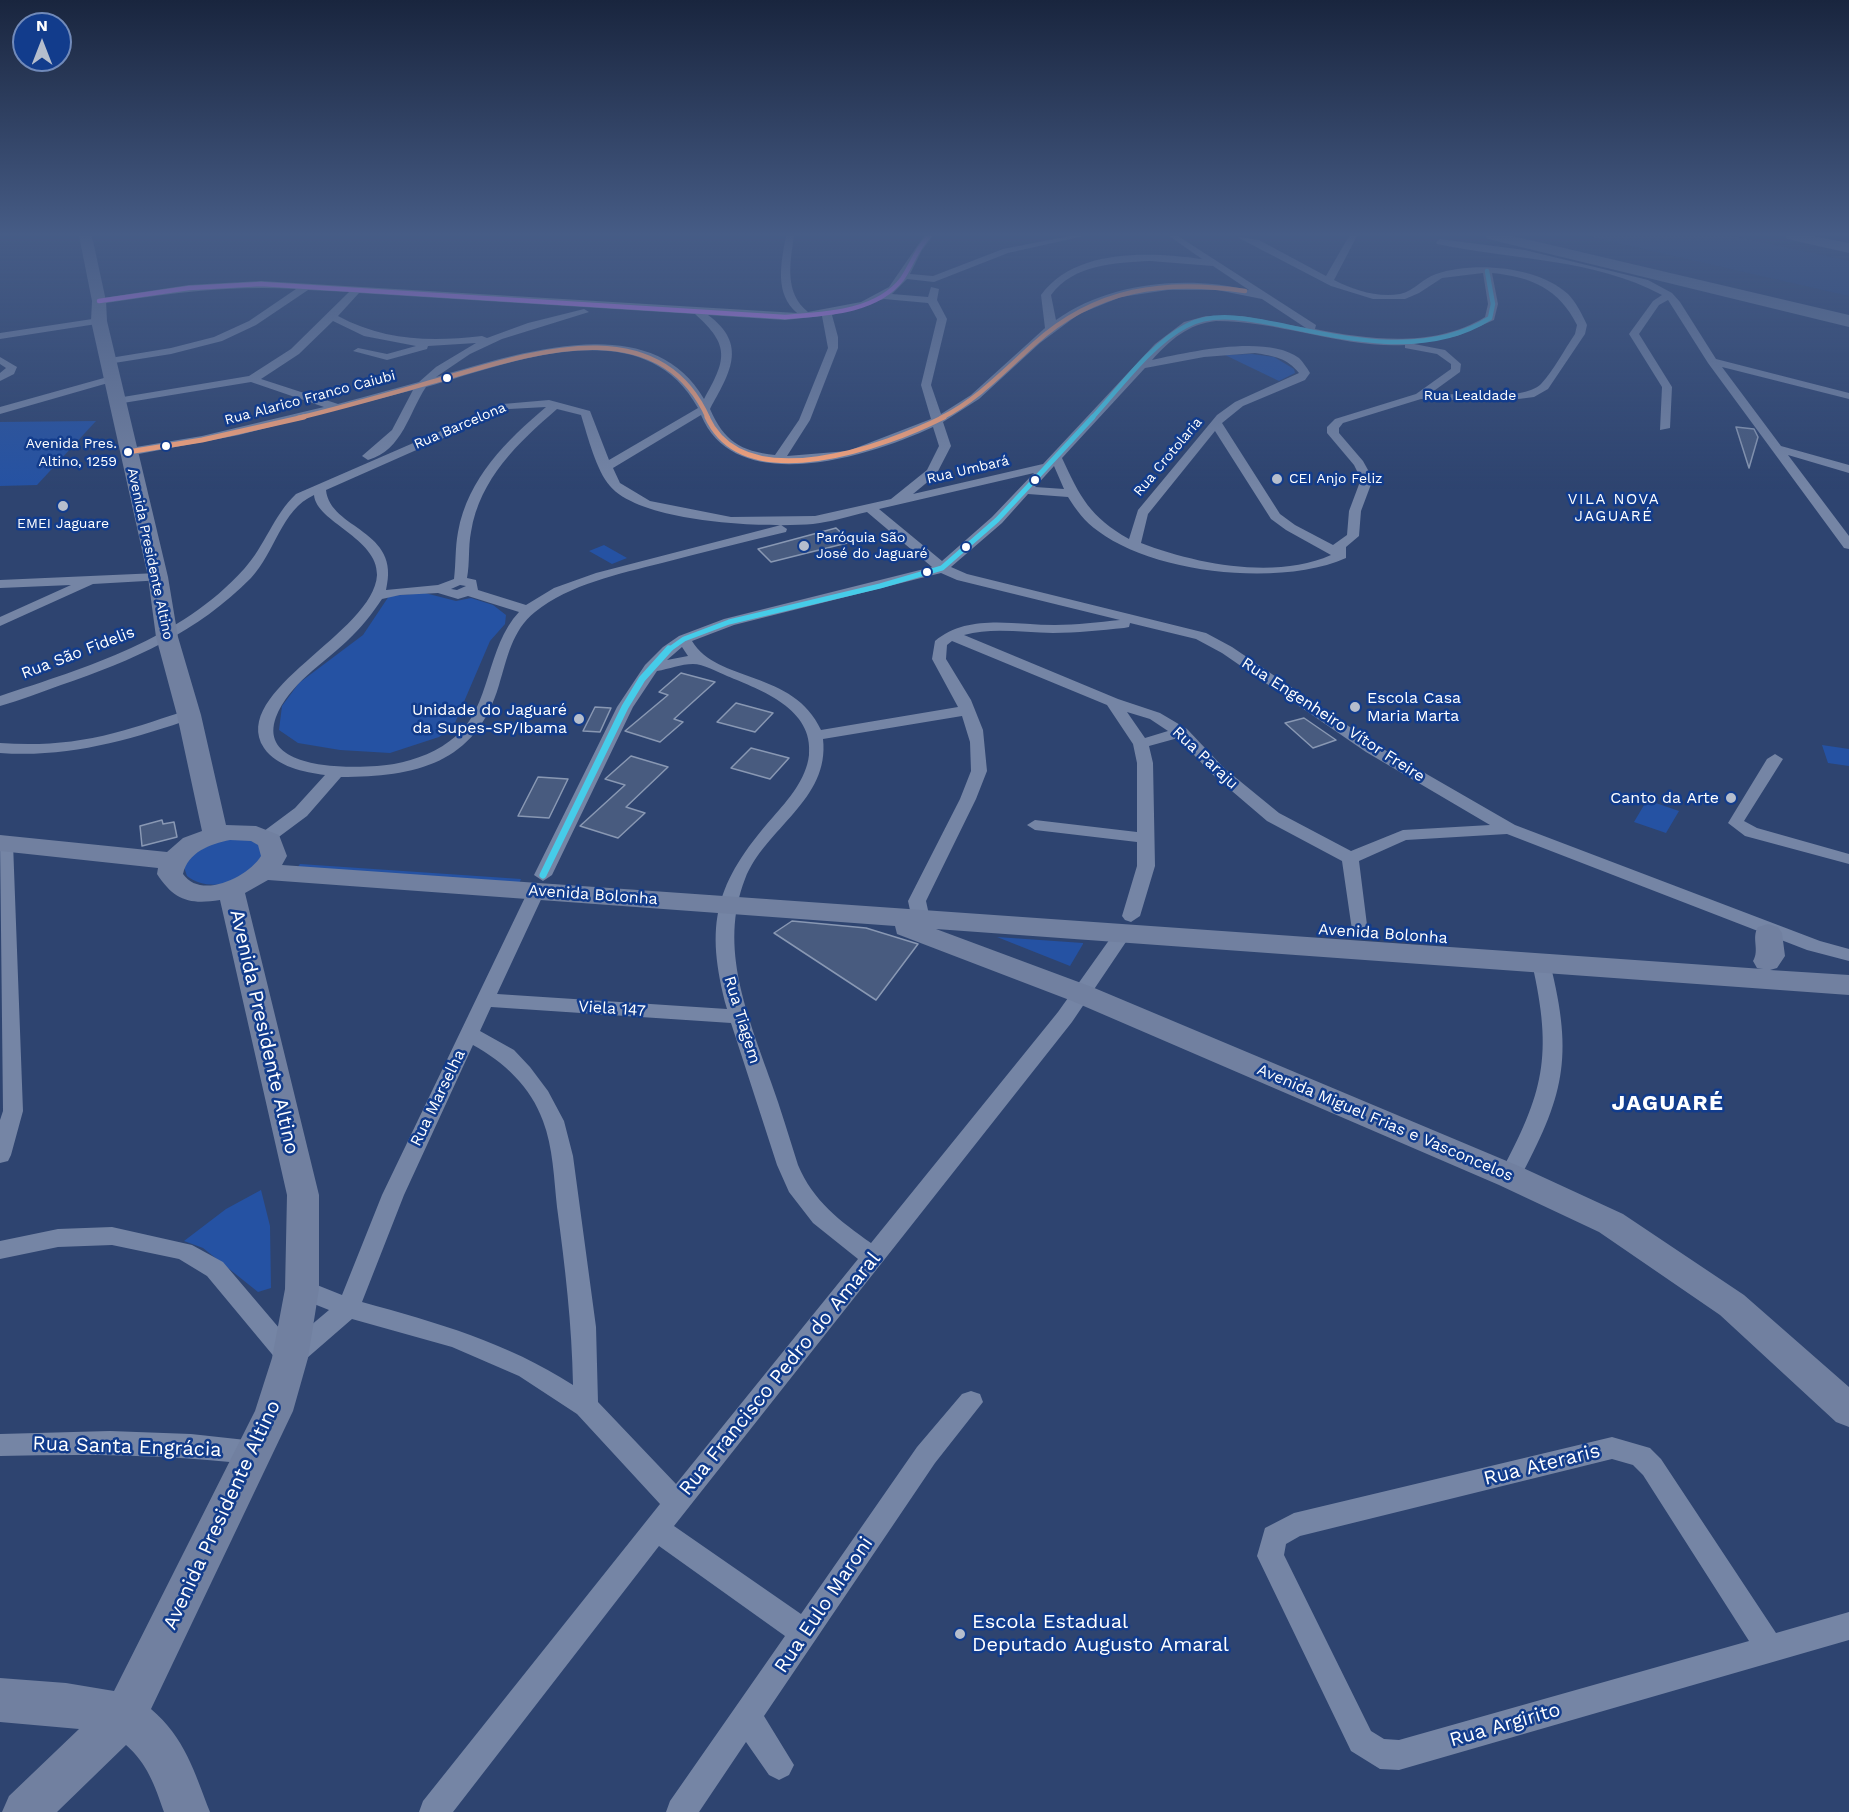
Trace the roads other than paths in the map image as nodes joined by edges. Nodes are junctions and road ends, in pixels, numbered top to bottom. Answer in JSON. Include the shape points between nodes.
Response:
{"nodes":[{"id":1,"x":99,"y":321,"type":"joint"},
{"id":2,"x":256,"y":321,"type":"edge"},
{"id":3,"x":328,"y":321,"type":"edge"},
{"id":4,"x":337,"y":321,"type":"edge"},
{"id":5,"x":550,"y":321,"type":"edge"},
{"id":6,"x":709,"y":321,"type":"edge"},
{"id":7,"x":828,"y":321,"type":"edge"},
{"id":8,"x":942,"y":321,"type":"edge"},
{"id":9,"x":1049,"y":321,"type":"edge"},
{"id":10,"x":1064,"y":321,"type":"edge"},
{"id":11,"x":1208,"y":321,"type":"edge"},
{"id":12,"x":1251,"y":321,"type":"edge"},
{"id":13,"x":1302,"y":321,"type":"edge"},
{"id":14,"x":1487,"y":321,"type":"edge"},
{"id":15,"x":1579,"y":321,"type":"edge"},
{"id":16,"x":1644,"y":321,"type":"edge"},
{"id":17,"x":1687,"y":321,"type":"edge"},
{"id":18,"x":348,"y":328,"type":"junction"},
{"id":19,"x":318,"y":330,"type":"junction"},
{"id":20,"x":1050,"y":332,"type":"junction"},
{"id":21,"x":1320,"y":332,"type":"junction"},
{"id":22,"x":0,"y":336,"type":"edge"},
{"id":23,"x":492,"y":337,"type":"junction"},
{"id":24,"x":452,"y":342,"type":"junction"},
{"id":25,"x":1384,"y":342,"type":"junction"},
{"id":26,"x":430,"y":344,"type":"junction"},
{"id":27,"x":358,"y":351,"type":"dead end"},
{"id":28,"x":462,"y":354,"type":"junction"},
{"id":29,"x":380,"y":356,"type":"junction"},
{"id":30,"x":0,"y":360,"type":"edge"},
{"id":31,"x":108,"y":361,"type":"junction"},
{"id":32,"x":1712,"y":361,"type":"junction"},
{"id":33,"x":1143,"y":365,"type":"junction"},
{"id":34,"x":361,"y":366,"type":"dead end"},
{"id":35,"x":0,"y":378,"type":"edge"},
{"id":36,"x":111,"y":379,"type":"junction"},
{"id":37,"x":252,"y":379,"type":"junction"},
{"id":38,"x":423,"y":385,"type":"junction"},
{"id":39,"x":1420,"y":396,"type":"junction"},
{"id":40,"x":1849,"y":396,"type":"edge"},
{"id":41,"x":117,"y":401,"type":"junction"},
{"id":42,"x":556,"y":404,"type":"junction"},
{"id":43,"x":319,"y":408,"type":"junction"},
{"id":44,"x":704,"y":409,"type":"junction"},
{"id":45,"x":0,"y":411,"type":"edge"},
{"id":46,"x":938,"y":418,"type":"junction"},
{"id":47,"x":1216,"y":423,"type":"junction"},
{"id":48,"x":1664,"y":428,"type":"dead end"},
{"id":49,"x":1196,"y":447,"type":"junction"},
{"id":50,"x":1776,"y":448,"type":"junction"},
{"id":51,"x":128,"y":452,"type":"junction"},
{"id":52,"x":1233,"y":453,"type":"junction"},
{"id":53,"x":779,"y":458,"type":"junction"},
{"id":54,"x":1056,"y":458,"type":"junction"},
{"id":55,"x":605,"y":467,"type":"junction"},
{"id":56,"x":1046,"y":467,"type":"junction"},
{"id":57,"x":1849,"y":469,"type":"edge"},
{"id":58,"x":320,"y":487,"type":"junction"},
{"id":59,"x":1024,"y":490,"type":"junction"},
{"id":60,"x":1070,"y":493,"type":"junction"},
{"id":61,"x":895,"y":502,"type":"junction"},
{"id":62,"x":869,"y":507,"type":"junction"},
{"id":63,"x":815,"y":520,"type":"junction"},
{"id":64,"x":731,"y":521,"type":"junction"},
{"id":65,"x":728,"y":542,"type":"junction"},
{"id":66,"x":1134,"y":544,"type":"junction"},
{"id":67,"x":1849,"y":544,"type":"edge"},
{"id":68,"x":1341,"y":555,"type":"junction"},
{"id":69,"x":942,"y":568,"type":"junction"},
{"id":70,"x":158,"y":577,"type":"junction"},
{"id":71,"x":91,"y":581,"type":"junction"},
{"id":72,"x":0,"y":584,"type":"edge"},
{"id":73,"x":465,"y":586,"type":"junction"},
{"id":74,"x":378,"y":596,"type":"junction"},
{"id":75,"x":528,"y":610,"type":"junction"},
{"id":76,"x":1089,"y":610,"type":"junction"},
{"id":77,"x":0,"y":622,"type":"edge"},
{"id":78,"x":1142,"y":622,"type":"junction"},
{"id":79,"x":1078,"y":628,"type":"junction"},
{"id":80,"x":951,"y":635,"type":"junction"},
{"id":81,"x":167,"y":637,"type":"junction"},
{"id":82,"x":684,"y":639,"type":"junction"},
{"id":83,"x":697,"y":659,"type":"junction"},
{"id":84,"x":650,"y":668,"type":"junction"},
{"id":85,"x":0,"y":701,"type":"edge"},
{"id":86,"x":1113,"y":702,"type":"junction"},
{"id":87,"x":967,"y":710,"type":"junction"},
{"id":88,"x":189,"y":715,"type":"junction"},
{"id":89,"x":1181,"y":732,"type":"junction"},
{"id":90,"x":816,"y":736,"type":"junction"},
{"id":91,"x":1141,"y":744,"type":"junction"},
{"id":92,"x":0,"y":748,"type":"edge"},
{"id":93,"x":1775,"y":759,"type":"dead end"},
{"id":94,"x":336,"y":772,"type":"junction"},
{"id":95,"x":1035,"y":825,"type":"dead end"},
{"id":96,"x":1509,"y":829,"type":"junction"},
{"id":97,"x":216,"y":835,"type":"junction"},
{"id":98,"x":1147,"y":838,"type":"junction"},
{"id":99,"x":2,"y":843,"type":"edge"},
{"id":100,"x":268,"y":855,"type":"junction"},
{"id":101,"x":1350,"y":858,"type":"junction"},
{"id":102,"x":1849,"y":859,"type":"edge"},
{"id":103,"x":174,"y":861,"type":"junction"},
{"id":104,"x":539,"y":883,"type":"junction"},
{"id":105,"x":231,"y":890,"type":"junction"},
{"id":106,"x":731,"y":897,"type":"junction"},
{"id":107,"x":875,"y":915,"type":"joint"},
{"id":108,"x":921,"y":918,"type":"junction"},
{"id":109,"x":1127,"y":925,"type":"junction"},
{"id":110,"x":1757,"y":927,"type":"junction"},
{"id":111,"x":1359,"y":933,"type":"junction"},
{"id":112,"x":1849,"y":955,"type":"edge"},
{"id":113,"x":1767,"y":962,"type":"junction"},
{"id":114,"x":1541,"y":963,"type":"junction"},
{"id":115,"x":1849,"y":967,"type":"edge"},
{"id":116,"x":1849,"y":985,"type":"edge"},
{"id":117,"x":1082,"y":994,"type":"junction"},
{"id":118,"x":485,"y":1000,"type":"junction"},
{"id":119,"x":738,"y":1017,"type":"junction"},
{"id":120,"x":469,"y":1034,"type":"junction"},
{"id":121,"x":0,"y":1155,"type":"edge"},
{"id":122,"x":1510,"y":1176,"type":"junction"},
{"id":123,"x":0,"y":1250,"type":"edge"},
{"id":124,"x":873,"y":1257,"type":"junction"},
{"id":125,"x":302,"y":1289,"type":"junction"},
{"id":126,"x":348,"y":1308,"type":"junction"},
{"id":127,"x":290,"y":1358,"type":"junction"},
{"id":128,"x":971,"y":1402,"type":"dead end"},
{"id":129,"x":586,"y":1406,"type":"junction"},
{"id":130,"x":1849,"y":1410,"type":"edge"},
{"id":131,"x":0,"y":1446,"type":"edge"},
{"id":132,"x":255,"y":1453,"type":"junction"},
{"id":133,"x":676,"y":1503,"type":"junction"},
{"id":134,"x":656,"y":1529,"type":"junction"},
{"id":135,"x":1270,"y":1556,"type":"joint"},
{"id":136,"x":1849,"y":1626,"type":"edge"},
{"id":137,"x":804,"y":1633,"type":"junction"},
{"id":138,"x":1770,"y":1648,"type":"junction"},
{"id":139,"x":0,"y":1700,"type":"edge"},
{"id":140,"x":125,"y":1715,"type":"junction"},
{"id":141,"x":747,"y":1717,"type":"junction"},
{"id":142,"x":779,"y":1766,"type":"dead end"},
{"id":143,"x":25,"y":1812,"type":"edge"},
{"id":144,"x":187,"y":1812,"type":"edge"},
{"id":145,"x":434,"y":1812,"type":"edge"},
{"id":146,"x":681,"y":1812,"type":"edge"}],
"edges":[{"from":1,"to":22,"type":"street"},
{"from":1,"to":31,"type":"main road","name":"Avenida Presidente Altino"},
{"from":2,"to":31,"type":"street","via":[[220,338]]},
{"from":3,"to":19,"type":"street"},
{"from":4,"to":18,"type":"street"},
{"from":5,"to":23,"type":"street"},
{"from":6,"to":44,"type":"street","via":[[725,342],[729,359]]},
{"from":7,"to":53,"type":"street","via":[[833,348],[807,417]]},
{"from":8,"to":46,"type":"street","name":"Rua Barcelona","via":[[926,385]]},
{"from":9,"to":20,"type":"street"},
{"from":10,"to":20,"type":"street","name":"Rua Alarico Franco Caiubi"},
{"from":11,"to":33,"type":"street","name":"Rua Marselha","via":[[1177,329]]},
{"from":12,"to":21,"type":"street","name":"Rua Marselha"},
{"from":13,"to":21,"type":"street"},
{"from":14,"to":25,"type":"street","name":"Rua Marselha","via":[[1451,335]]},
{"from":15,"to":39,"type":"street","name":"Rua Lealdade","via":[[1580,334],[1544,387],[1530,395]]},
{"from":16,"to":48,"type":"street","via":[[1634,334],[1667,387]]},
{"from":17,"to":32,"type":"street"},
{"from":18,"to":19,"type":"street"},
{"from":18,"to":26,"type":"street","via":[[393,341]]},
{"from":19,"to":37,"type":"street"},
{"from":20,"to":46,"type":"street","name":"Rua Alarico Franco Caiubi","via":[[972,400]]},
{"from":21,"to":25,"type":"street","name":"Rua Marselha"},
{"from":23,"to":24,"type":"street"},
{"from":23,"to":28,"type":"street"},
{"from":24,"to":26,"type":"street"},
{"from":24,"to":28,"type":"street"},
{"from":25,"to":39,"type":"street","via":[[1435,350],[1454,360],[1456,370]]},
{"from":26,"to":29,"type":"street","via":[[393,356]]},
{"from":27,"to":29,"type":"street"},
{"from":28,"to":38,"type":"street"},
{"from":29,"to":34,"type":"street"},
{"from":30,"to":35,"type":"street","via":[[12,367]]},
{"from":31,"to":36,"type":"main road","name":"Avenida Presidente Altino"},
{"from":32,"to":40,"type":"street"},
{"from":32,"to":50,"type":"street"},
{"from":33,"to":47,"type":"street","name":"Rua Crotolaria","via":[[1210,352],[1257,350],[1289,358],[1304,369],[1301,378],[1239,404]]},
{"from":33,"to":54,"type":"street","name":"Rua Marselha"},
{"from":36,"to":41,"type":"main road","name":"Avenida Presidente Altino"},
{"from":36,"to":45,"type":"street"},
{"from":37,"to":41,"type":"street"},
{"from":37,"to":43,"type":"street"},
{"from":38,"to":43,"type":"street","name":"Rua Alarico Franco Caiubi","via":[[340,407]]},
{"from":38,"to":44,"type":"street","name":"Rua Alarico Franco Caiubi","via":[[522,357],[611,348],[650,356],[673,367],[692,387]]},
{"from":38,"to":58,"type":"street","via":[[393,438],[377,451],[330,475]]},
{"from":39,"to":68,"type":"street","name":"Rua Lealdade","via":[[1347,417],[1333,427],[1339,443],[1367,479],[1355,511],[1353,536],[1339,546]]},
{"from":41,"to":51,"type":"main road","name":"Avenida Presidente Altino"},
{"from":42,"to":55,"type":"street","name":"Rua Barcelona","via":[[586,413]]},
{"from":42,"to":58,"type":"street","name":"Rua Barcelona","via":[[516,404],[495,409]]},
{"from":42,"to":73,"type":"street","via":[[501,453],[475,496],[465,527]]},
{"from":43,"to":51,"type":"street","name":"Rua Alarico Franco Caiubi","via":[[243,432]]},
{"from":44,"to":53,"type":"street","name":"Rua Alarico Franco Caiubi","via":[[723,441],[735,448]]},
{"from":44,"to":55,"type":"street"},
{"from":46,"to":53,"type":"street","name":"Rua Alarico Franco Caiubi","via":[[852,453],[824,458]]},
{"from":46,"to":61,"type":"street","name":"Rua Barcelona","via":[[945,446],[942,456],[925,481]]},
{"from":47,"to":49,"type":"street","name":"Rua Crotolaria"},
{"from":47,"to":52,"type":"street"},
{"from":49,"to":52,"type":"street"},
{"from":49,"to":66,"type":"street","name":"Rua Crotolaria","via":[[1142,513]]},
{"from":50,"to":57,"type":"street"},
{"from":50,"to":67,"type":"street"},
{"from":51,"to":70,"type":"main road","name":"Avenida Presidente Altino"},
{"from":52,"to":68,"type":"street","via":[[1284,525]]},
{"from":54,"to":56,"type":"street","name":"Rua Marselha"},
{"from":54,"to":60,"type":"street"},
{"from":55,"to":64,"type":"street","name":"Rua Barcelona","via":[[615,485],[646,504]]},
{"from":56,"to":59,"type":"street","name":"Rua Marselha"},
{"from":56,"to":61,"type":"street","name":"Rua Umbará"},
{"from":58,"to":74,"type":"street","via":[[326,506],[370,544],[380,558],[383,579]]},
{"from":58,"to":81,"type":"street","name":"Rua Barcelona","via":[[300,497],[285,512],[249,573],[203,613]]},
{"from":59,"to":60,"type":"street"},
{"from":59,"to":69,"type":"street","name":"Rua Marselha","via":[[997,520]]},
{"from":60,"to":66,"type":"street","via":[[1105,530]]},
{"from":61,"to":62,"type":"street","name":"Rua Barcelona"},
{"from":62,"to":63,"type":"street","name":"Rua Barcelona"},
{"from":62,"to":69,"type":"street","name":"Rua Engenheiro Vítor Freire"},
{"from":63,"to":64,"type":"street","name":"Rua Barcelona"},
{"from":63,"to":65,"type":"street"},
{"from":64,"to":65,"type":"street","via":[[734,528]]},
{"from":65,"to":75,"type":"street","via":[[590,578]]},
{"from":66,"to":68,"type":"street","via":[[1181,561],[1224,568],[1310,567],[1328,564]]},
{"from":69,"to":76,"type":"street","name":"Rua Engenheiro Vítor Freire","via":[[962,577]]},
{"from":69,"to":82,"type":"street","name":"Rua Marselha","via":[[729,622]]},
{"from":70,"to":71,"type":"street"},
{"from":70,"to":81,"type":"main road","name":"Avenida Presidente Altino"},
{"from":71,"to":72,"type":"street"},
{"from":71,"to":77,"type":"street"},
{"from":73,"to":74,"type":"street","via":[[448,584],[442,589]]},
{"from":73,"to":75,"type":"street"},
{"from":74,"to":94,"type":"street","via":[[361,621],[293,680],[271,709],[266,733],[273,751],[292,763]]},
{"from":75,"to":94,"type":"street","via":[[499,654],[480,716],[466,736],[435,756],[397,768]]},
{"from":76,"to":78,"type":"street","name":"Rua Engenheiro Vítor Freire"},
{"from":76,"to":79,"type":"street"},
{"from":78,"to":79,"type":"street"},
{"from":78,"to":96,"type":"street","name":"Rua Engenheiro Vítor Freire","via":[[1200,636],[1227,650],[1372,749]]},
{"from":79,"to":80,"type":"street","via":[[981,627]]},
{"from":80,"to":86,"type":"street","name":"Rua Paraju"},
{"from":80,"to":87,"type":"street","via":[[940,644],[939,658]]},
{"from":81,"to":85,"type":"street","name":"Rua São Fidelis","via":[[90,670]]},
{"from":81,"to":88,"type":"main road","name":"Avenida Presidente Altino"},
{"from":82,"to":83,"type":"street"},
{"from":82,"to":84,"type":"street","name":"Rua Marselha"},
{"from":83,"to":84,"type":"street"},
{"from":83,"to":90,"type":"street","via":[[784,698],[805,716]]},
{"from":84,"to":104,"type":"street","name":"Rua Marselha","via":[[625,707]]},
{"from":86,"to":89,"type":"street","name":"Rua Paraju","via":[[1155,716]]},
{"from":86,"to":91,"type":"street","name":"Rua Francisco Pedro do Amaral"},
{"from":87,"to":90,"type":"street"},
{"from":87,"to":108,"type":"street","via":[[978,742],[979,771]]},
{"from":88,"to":92,"type":"street","via":[[89,746],[35,751]]},
{"from":88,"to":97,"type":"main road","name":"Avenida Presidente Altino"},
{"from":89,"to":91,"type":"street"},
{"from":89,"to":101,"type":"street","name":"Rua Paraju","via":[[1218,771],[1273,817]]},
{"from":90,"to":106,"type":"street","name":"Rua Tiagem","via":[[817,757],[811,779],[763,836],[736,877]]},
{"from":91,"to":98,"type":"street","name":"Rua Francisco Pedro do Amaral"},
{"from":93,"to":102,"type":"street","via":[[1736,823],[1751,832]]},
{"from":94,"to":100,"type":"street"},
{"from":95,"to":98,"type":"street"},
{"from":96,"to":101,"type":"street","via":[[1403,835]]},
{"from":96,"to":110,"type":"street","name":"Rua Engenheiro Vítor Freire"},
{"from":97,"to":100,"type":"main road","name":"Avenida Bolonha","via":[[244,832]]},
{"from":97,"to":103,"type":"main road","name":"Avenida Bolonha","via":[[190,845]]},
{"from":98,"to":109,"type":"street","name":"Rua Francisco Pedro do Amaral","via":[[1146,866]]},
{"from":99,"to":103,"type":"main road"},
{"from":99,"to":121,"type":"street","via":[[13,1111]]},
{"from":100,"to":104,"type":"main road","name":"Avenida Bolonha"},
{"from":100,"to":105,"type":"main road"},
{"from":101,"to":111,"type":"street"},
{"from":103,"to":105,"type":"main road","via":[[170,874],[182,888],[199,893]]},
{"from":104,"to":106,"type":"main road","name":"Avenida Bolonha"},
{"from":104,"to":118,"type":"street","name":"Rua Marselha"},
{"from":105,"to":125,"type":"main road","name":"Avenida Presidente Altino","via":[[303,1195]]},
{"from":106,"to":107,"type":"main road","name":"Avenida Bolonha"},
{"from":106,"to":108,"type":"main road","name":"Avenida Bolonha"},
{"from":106,"to":119,"type":"street","name":"Rua Tiagem","via":[[723,952]]},
{"from":107,"to":108,"type":"main road","name":"Avenida Miguel Frias e Vasconcelos"},
{"from":108,"to":109,"type":"main road","name":"Avenida Bolonha"},
{"from":108,"to":117,"type":"main road","name":"Avenida Miguel Frias e Vasconcelos"},
{"from":109,"to":111,"type":"main road","name":"Avenida Bolonha"},
{"from":109,"to":114,"type":"main road","name":"Avenida Bolonha"},
{"from":109,"to":117,"type":"street","name":"Rua Francisco Pedro do Amaral"},
{"from":110,"to":112,"type":"street","name":"Rua Engenheiro Vítor Freire"},
{"from":110,"to":113,"type":"main road","via":[[1772,956]]},
{"from":110,"to":115,"type":"street","name":"Rua Engenheiro Vítor Freire","via":[[1810,954]]},
{"from":111,"to":113,"type":"main road","name":"Avenida Bolonha"},
{"from":113,"to":115,"type":"main road","name":"Avenida Bolonha"},
{"from":114,"to":116,"type":"main road","name":"Avenida Bolonha"},
{"from":114,"to":122,"type":"street","via":[[1554,1031],[1550,1087]]},
{"from":117,"to":122,"type":"main road","name":"Avenida Miguel Frias e Vasconcelos"},
{"from":117,"to":124,"type":"street","name":"Rua Francisco Pedro do Amaral"},
{"from":118,"to":119,"type":"street","name":"Viela 147"},
{"from":118,"to":120,"type":"street","name":"Rua Marselha"},
{"from":119,"to":124,"type":"street","name":"Rua Tiagem","via":[[797,1188],[817,1213]]},
{"from":120,"to":126,"type":"street","name":"Rua Marselha","via":[[376,1233]]},
{"from":120,"to":129,"type":"street","via":[[515,1063],[541,1095],[554,1121],[584,1327]]},
{"from":122,"to":130,"type":"main road","name":"Avenida Miguel Frias e Vasconcelos","via":[[1611,1223],[1678,1266],[1732,1305]]},
{"from":123,"to":127,"type":"street","via":[[58,1238],[112,1236],[184,1251],[215,1269]]},
{"from":124,"to":133,"type":"street","name":"Rua Francisco Pedro do Amaral"},
{"from":125,"to":126,"type":"street"},
{"from":125,"to":127,"type":"main road","name":"Avenida Presidente Altino"},
{"from":126,"to":127,"type":"street"},
{"from":126,"to":129,"type":"street","via":[[480,1347],[528,1369]]},
{"from":127,"to":132,"type":"main road","name":"Avenida Presidente Altino","via":[[274,1412]]},
{"from":128,"to":137,"type":"street","name":"Rua Eulo Maroni","via":[[937,1441]]},
{"from":129,"to":133,"type":"street"},
{"from":131,"to":132,"type":"street","name":"Rua Santa Engrácia","via":[[110,1442],[191,1445]]},
{"from":132,"to":140,"type":"main road","name":"Avenida Presidente Altino"},
{"from":133,"to":134,"type":"street","name":"Rua Francisco Pedro do Amaral"},
{"from":134,"to":137,"type":"street"},
{"from":134,"to":145,"type":"street","name":"Rua Francisco Pedro do Amaral"},
{"from":135,"to":138,"type":"street","name":"Rua Ateraris","via":[[1274,1537],[1294,1525],[1612,1448],[1641,1456],[1652,1467]]},
{"from":135,"to":138,"type":"street","name":"Rua Argirito","via":[[1361,1741],[1380,1754],[1399,1755]]},
{"from":136,"to":138,"type":"street","name":"Rua Argirito"},
{"from":137,"to":141,"type":"street","name":"Rua Eulo Maroni"},
{"from":139,"to":140,"type":"main road"},
{"from":140,"to":143,"type":"main road","name":"Avenida Presidente Altino"},
{"from":140,"to":144,"type":"main road","via":[[155,1741],[171,1768]]},
{"from":141,"to":142,"type":"street"},
{"from":141,"to":146,"type":"street","name":"Rua Eulo Maroni"}]}
